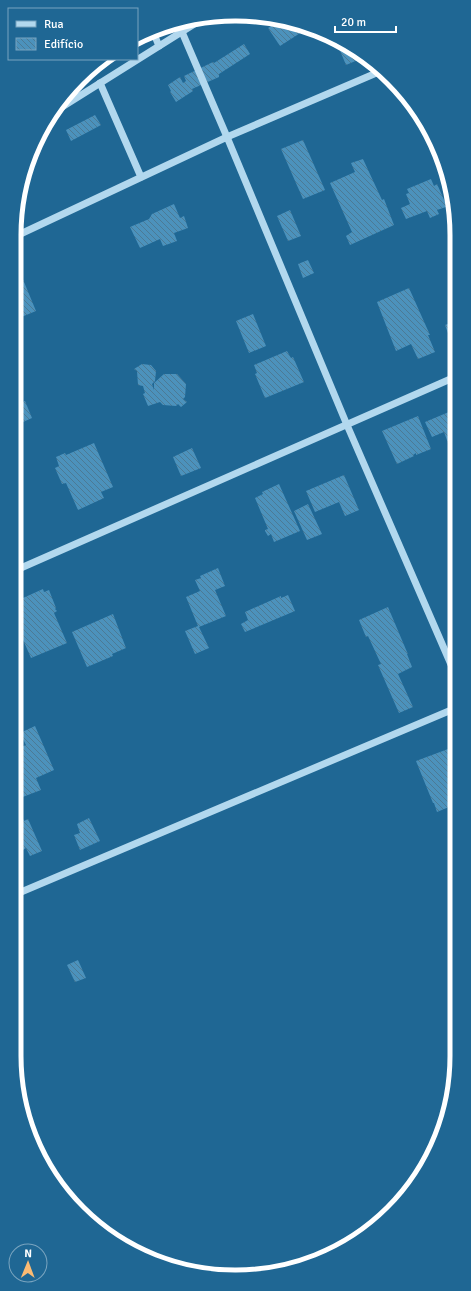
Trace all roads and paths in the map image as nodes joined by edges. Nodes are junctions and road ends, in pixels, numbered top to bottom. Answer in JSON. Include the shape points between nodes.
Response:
{"nodes":[{"id":1,"x":192,"y":25,"type":"edge"},
{"id":2,"x":182,"y":32,"type":"junction"},
{"id":3,"x":155,"y":36,"type":"edge"},
{"id":4,"x":159,"y":46,"type":"junction"},
{"id":5,"x":138,"y":59,"type":"edge"},
{"id":6,"x":137,"y":60,"type":"edge"},
{"id":7,"x":376,"y":73,"type":"edge"},
{"id":8,"x":100,"y":83,"type":"junction"},
{"id":9,"x":65,"y":105,"type":"edge"},
{"id":10,"x":227,"y":137,"type":"junction"},
{"id":11,"x":141,"y":177,"type":"junction"},
{"id":12,"x":21,"y":234,"type":"edge"},
{"id":13,"x":450,"y":380,"type":"edge"},
{"id":14,"x":348,"y":425,"type":"junction"},
{"id":15,"x":21,"y":568,"type":"edge"},
{"id":16,"x":450,"y":662,"type":"edge"},
{"id":17,"x":450,"y":711,"type":"edge"},
{"id":18,"x":21,"y":892,"type":"edge"}],
"edges":[{"from":1,"to":2,"type":"street"},
{"from":2,"to":4,"type":"street"},
{"from":2,"to":10,"type":"street"},
{"from":3,"to":4,"type":"street"},
{"from":4,"to":5,"type":"street"},
{"from":6,"to":8,"type":"street"},
{"from":7,"to":10,"type":"street"},
{"from":8,"to":9,"type":"street"},
{"from":8,"to":11,"type":"street"},
{"from":10,"to":11,"type":"street"},
{"from":10,"to":14,"type":"street"},
{"from":11,"to":12,"type":"street"},
{"from":13,"to":14,"type":"street"},
{"from":14,"to":15,"type":"street"},
{"from":14,"to":16,"type":"street"},
{"from":17,"to":18,"type":"street"}]}
